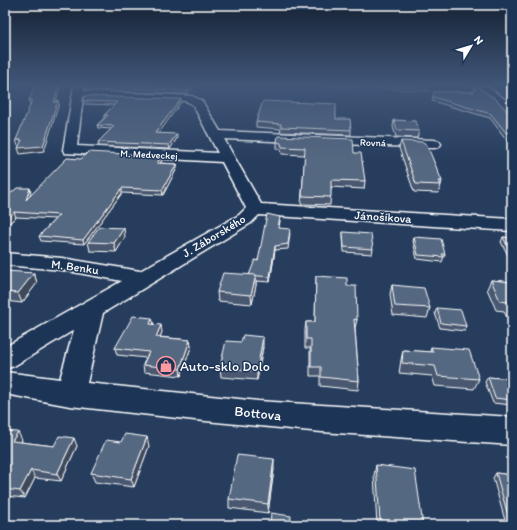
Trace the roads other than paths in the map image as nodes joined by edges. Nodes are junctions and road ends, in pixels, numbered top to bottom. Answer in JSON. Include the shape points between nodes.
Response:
{"nodes":[{"id":1,"x":75,"y":111,"type":"edge"},
{"id":2,"x":203,"y":111,"type":"edge"},
{"id":3,"x":216,"y":135,"type":"junction"},
{"id":4,"x":434,"y":144,"type":"dead end"},
{"id":5,"x":228,"y":158,"type":"junction"},
{"id":6,"x":255,"y":209,"type":"junction"},
{"id":7,"x":512,"y":225,"type":"edge"},
{"id":8,"x":5,"y":259,"type":"edge"},
{"id":9,"x":144,"y":278,"type":"junction"},
{"id":10,"x":92,"y":308,"type":"junction"},
{"id":11,"x":5,"y":359,"type":"edge"},
{"id":12,"x":5,"y":383,"type":"edge"},
{"id":13,"x":70,"y":394,"type":"junction"},
{"id":14,"x":512,"y":431,"type":"edge"}],
"edges":[{"from":1,"to":5,"type":"street","name":"M. Medveckej","via":[[70,150]]},
{"from":2,"to":3,"type":"street","name":"J. Záborského"},
{"from":3,"to":4,"type":"street","name":"Rovná"},
{"from":3,"to":5,"type":"street","name":"J. Záborského"},
{"from":5,"to":6,"type":"street","name":"J. Záborského"},
{"from":6,"to":7,"type":"street","name":"Jánošíkova"},
{"from":6,"to":9,"type":"street","name":"J. Záborského","via":[[245,219]]},
{"from":8,"to":9,"type":"street","name":"M. Benku","via":[[62,264]]},
{"from":9,"to":10,"type":"street","name":"J. Záborského"},
{"from":10,"to":11,"type":"street","name":"J. Záborského"},
{"from":10,"to":13,"type":"street"},
{"from":12,"to":13,"type":"street","name":"Bottova"},
{"from":13,"to":14,"type":"street","name":"Bottova","via":[[323,420]]}]}
